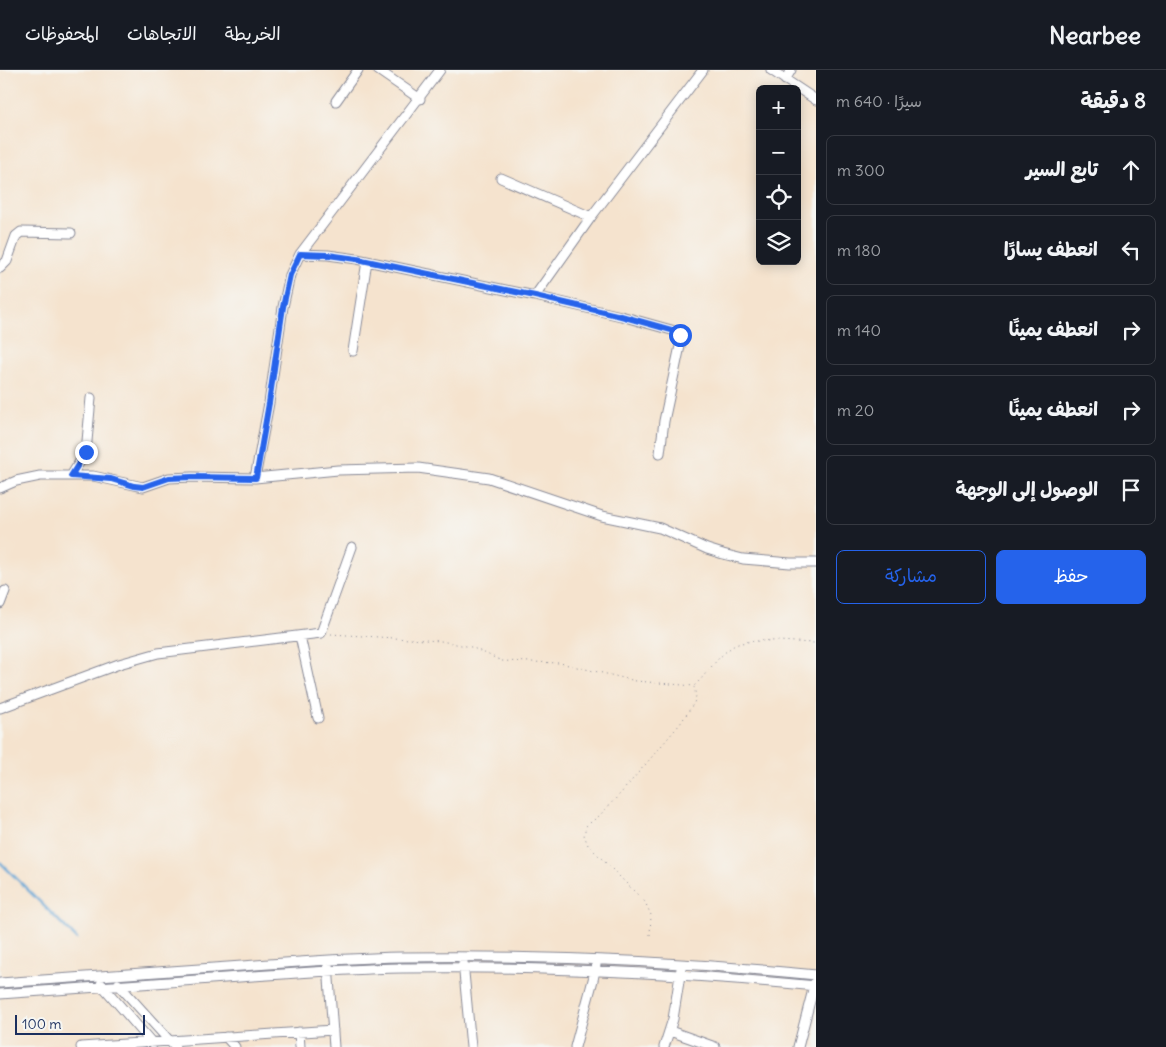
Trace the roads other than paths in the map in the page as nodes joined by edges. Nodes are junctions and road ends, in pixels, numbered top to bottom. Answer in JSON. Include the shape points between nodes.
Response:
{"nodes":[{"id":1,"x":358,"y":70,"type":"edge"},
{"id":2,"x":378,"y":70,"type":"edge"},
{"id":3,"x":440,"y":70,"type":"edge"},
{"id":4,"x":703,"y":70,"type":"edge"},
{"id":5,"x":771,"y":70,"type":"edge"},
{"id":6,"x":791,"y":70,"type":"edge"},
{"id":7,"x":785,"y":80,"type":"junction"},
{"id":8,"x":420,"y":99,"type":"junction"},
{"id":9,"x":336,"y":100,"type":"dead end"},
{"id":10,"x":816,"y":100,"type":"edge"},
{"id":11,"x":501,"y":178,"type":"dead end"},
{"id":12,"x":591,"y":217,"type":"junction"},
{"id":13,"x":71,"y":233,"type":"dead end"},
{"id":14,"x":300,"y":254,"type":"junction"},
{"id":15,"x":367,"y":261,"type":"junction"},
{"id":16,"x":0,"y":268,"type":"edge"},
{"id":17,"x":535,"y":296,"type":"junction"},
{"id":18,"x":353,"y":351,"type":"dead end"},
{"id":19,"x":91,"y":398,"type":"dead end"},
{"id":20,"x":660,"y":453,"type":"dead end"},
{"id":21,"x":71,"y":476,"type":"junction"},
{"id":22,"x":256,"y":478,"type":"junction"},
{"id":23,"x":0,"y":488,"type":"edge"},
{"id":24,"x":352,"y":547,"type":"dead end"},
{"id":25,"x":816,"y":563,"type":"edge"},
{"id":26,"x":5,"y":591,"type":"dead end"},
{"id":27,"x":0,"y":604,"type":"edge"},
{"id":28,"x":300,"y":636,"type":"junction"},
{"id":29,"x":0,"y":708,"type":"edge"},
{"id":30,"x":318,"y":718,"type":"dead end"},
{"id":31,"x":462,"y":957,"type":"junction"},
{"id":32,"x":596,"y":959,"type":"junction"},
{"id":33,"x":327,"y":960,"type":"junction"},
{"id":34,"x":682,"y":963,"type":"junction"},
{"id":35,"x":464,"y":968,"type":"junction"},
{"id":36,"x":328,"y":971,"type":"junction"},
{"id":37,"x":594,"y":971,"type":"junction"},
{"id":38,"x":110,"y":975,"type":"junction"},
{"id":39,"x":681,"y":975,"type":"junction"},
{"id":40,"x":816,"y":975,"type":"edge"},
{"id":41,"x":94,"y":976,"type":"junction"},
{"id":42,"x":0,"y":983,"type":"edge"},
{"id":43,"x":816,"y":984,"type":"edge"},
{"id":44,"x":120,"y":985,"type":"junction"},
{"id":45,"x":103,"y":986,"type":"junction"},
{"id":46,"x":0,"y":994,"type":"edge"},
{"id":47,"x":333,"y":1030,"type":"junction"},
{"id":48,"x":670,"y":1031,"type":"junction"},
{"id":49,"x":299,"y":1032,"type":"junction"},
{"id":50,"x":226,"y":1037,"type":"junction"},
{"id":51,"x":154,"y":1044,"type":"edge"},
{"id":52,"x":172,"y":1044,"type":"edge"},
{"id":53,"x":134,"y":1045,"type":"edge"},
{"id":54,"x":81,"y":1047,"type":"edge"},
{"id":55,"x":91,"y":1047,"type":"edge"},
{"id":56,"x":235,"y":1047,"type":"edge"},
{"id":57,"x":300,"y":1047,"type":"edge"},
{"id":58,"x":334,"y":1047,"type":"edge"},
{"id":59,"x":471,"y":1047,"type":"edge"},
{"id":60,"x":575,"y":1047,"type":"edge"},
{"id":61,"x":664,"y":1047,"type":"edge"},
{"id":62,"x":715,"y":1047,"type":"edge"},
{"id":63,"x":798,"y":1047,"type":"edge"}],
"edges":[{"from":1,"to":9,"type":"street"},
{"from":2,"to":8,"type":"street"},
{"from":3,"to":8,"type":"street"},
{"from":4,"to":12,"type":"street"},
{"from":5,"to":7,"type":"street"},
{"from":6,"to":7,"type":"street"},
{"from":7,"to":10,"type":"street"},
{"from":8,"to":14,"type":"street"},
{"from":11,"to":12,"type":"street"},
{"from":12,"to":17,"type":"street"},
{"from":13,"to":16,"type":"street","via":[[21,232]]},
{"from":14,"to":15,"type":"street"},
{"from":14,"to":22,"type":"street","via":[[290,275],[283,307]]},
{"from":15,"to":17,"type":"street"},
{"from":15,"to":18,"type":"street"},
{"from":17,"to":20,"type":"street","via":[[621,316],[680,335]]},
{"from":19,"to":21,"type":"street","via":[[86,452]]},
{"from":21,"to":22,"type":"street","via":[[111,479],[143,487],[169,478]]},
{"from":21,"to":23,"type":"street","via":[[33,477]]},
{"from":22,"to":25,"type":"street","via":[[390,468],[465,473],[602,516],[660,528],[723,554],[763,561]]},
{"from":24,"to":28,"type":"street","via":[[321,634]]},
{"from":26,"to":27,"type":"street"},
{"from":28,"to":29,"type":"street","via":[[142,657]]},
{"from":28,"to":30,"type":"street"},
{"from":31,"to":32,"type":"street"},
{"from":31,"to":33,"type":"street"},
{"from":31,"to":35,"type":"street"},
{"from":32,"to":34,"type":"street"},
{"from":32,"to":37,"type":"street"},
{"from":33,"to":36,"type":"street"},
{"from":33,"to":38,"type":"street"},
{"from":34,"to":39,"type":"street"},
{"from":34,"to":40,"type":"street"},
{"from":35,"to":36,"type":"street"},
{"from":35,"to":37,"type":"street"},
{"from":35,"to":59,"type":"street"},
{"from":36,"to":44,"type":"street"},
{"from":36,"to":47,"type":"street"},
{"from":37,"to":39,"type":"street"},
{"from":37,"to":60,"type":"street"},
{"from":38,"to":41,"type":"street"},
{"from":38,"to":44,"type":"street"},
{"from":39,"to":43,"type":"street"},
{"from":39,"to":48,"type":"street"},
{"from":41,"to":42,"type":"street"},
{"from":41,"to":45,"type":"street"},
{"from":43,"to":63,"type":"street"},
{"from":44,"to":45,"type":"street"},
{"from":44,"to":52,"type":"street"},
{"from":45,"to":46,"type":"street"},
{"from":45,"to":51,"type":"street"},
{"from":47,"to":49,"type":"street"},
{"from":47,"to":58,"type":"street"},
{"from":48,"to":61,"type":"street"},
{"from":48,"to":62,"type":"street"},
{"from":49,"to":50,"type":"street"},
{"from":49,"to":57,"type":"street"},
{"from":50,"to":52,"type":"street"},
{"from":50,"to":56,"type":"street"},
{"from":51,"to":52,"type":"street"},
{"from":51,"to":53,"type":"street"},
{"from":53,"to":55,"type":"street"},
{"from":54,"to":55,"type":"street"}]}
